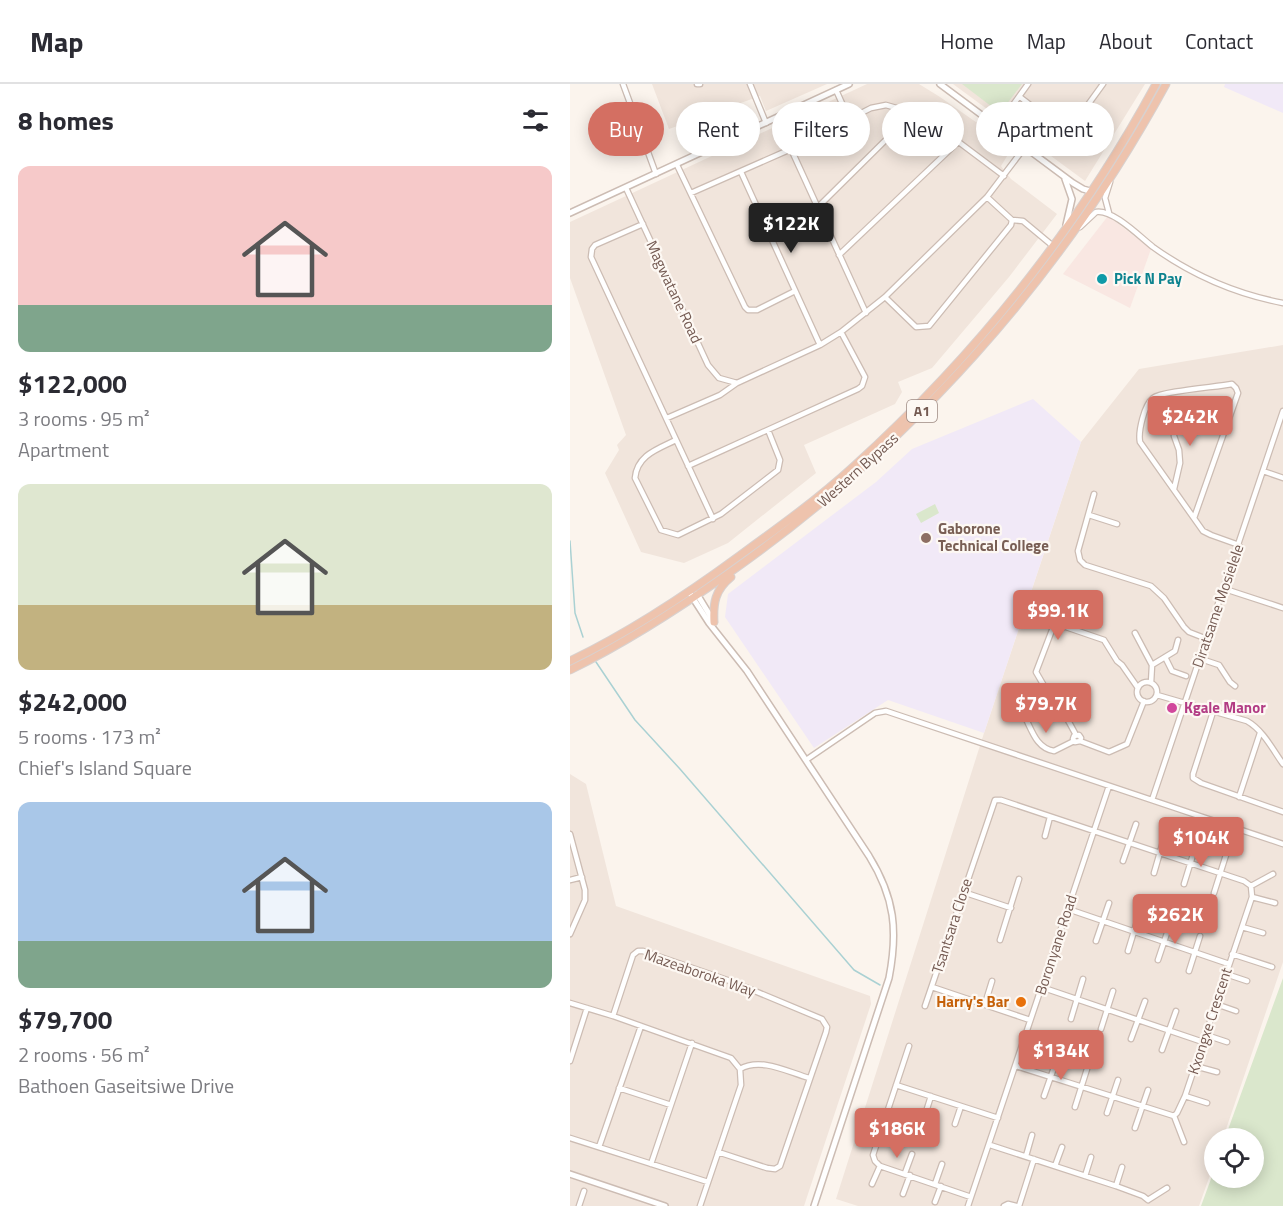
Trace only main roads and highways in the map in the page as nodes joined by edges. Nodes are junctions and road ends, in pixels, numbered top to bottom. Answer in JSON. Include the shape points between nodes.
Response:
{"nodes":[{"id":1,"x":1155,"y":84,"type":"edge"},
{"id":2,"x":1166,"y":84,"type":"edge"},
{"id":3,"x":760,"y":552,"type":"junction"},
{"id":4,"x":693,"y":594,"type":"junction"},
{"id":5,"x":714,"y":622,"type":"road end"},
{"id":6,"x":570,"y":661,"type":"edge"},
{"id":7,"x":570,"y":670,"type":"edge"}],
"edges":[{"from":1,"to":4,"type":"highway","name":"Western Bypass","number":"A1","via":[[1123,142],[1065,229],[966,354],[852,468]]},
{"from":2,"to":3,"type":"highway","name":"Western Bypass","number":"A1","via":[[1072,236],[950,384],[859,472]]},
{"from":3,"to":4,"type":"highway","name":"Western Bypass","number":"A1"},
{"from":3,"to":5,"type":"highway","via":[[720,588],[714,601]]},
{"from":4,"to":6,"type":"highway","name":"Western Bypass","number":"A1"},
{"from":4,"to":7,"type":"highway","name":"Western Bypass","number":"A1","via":[[633,636]]}]}
